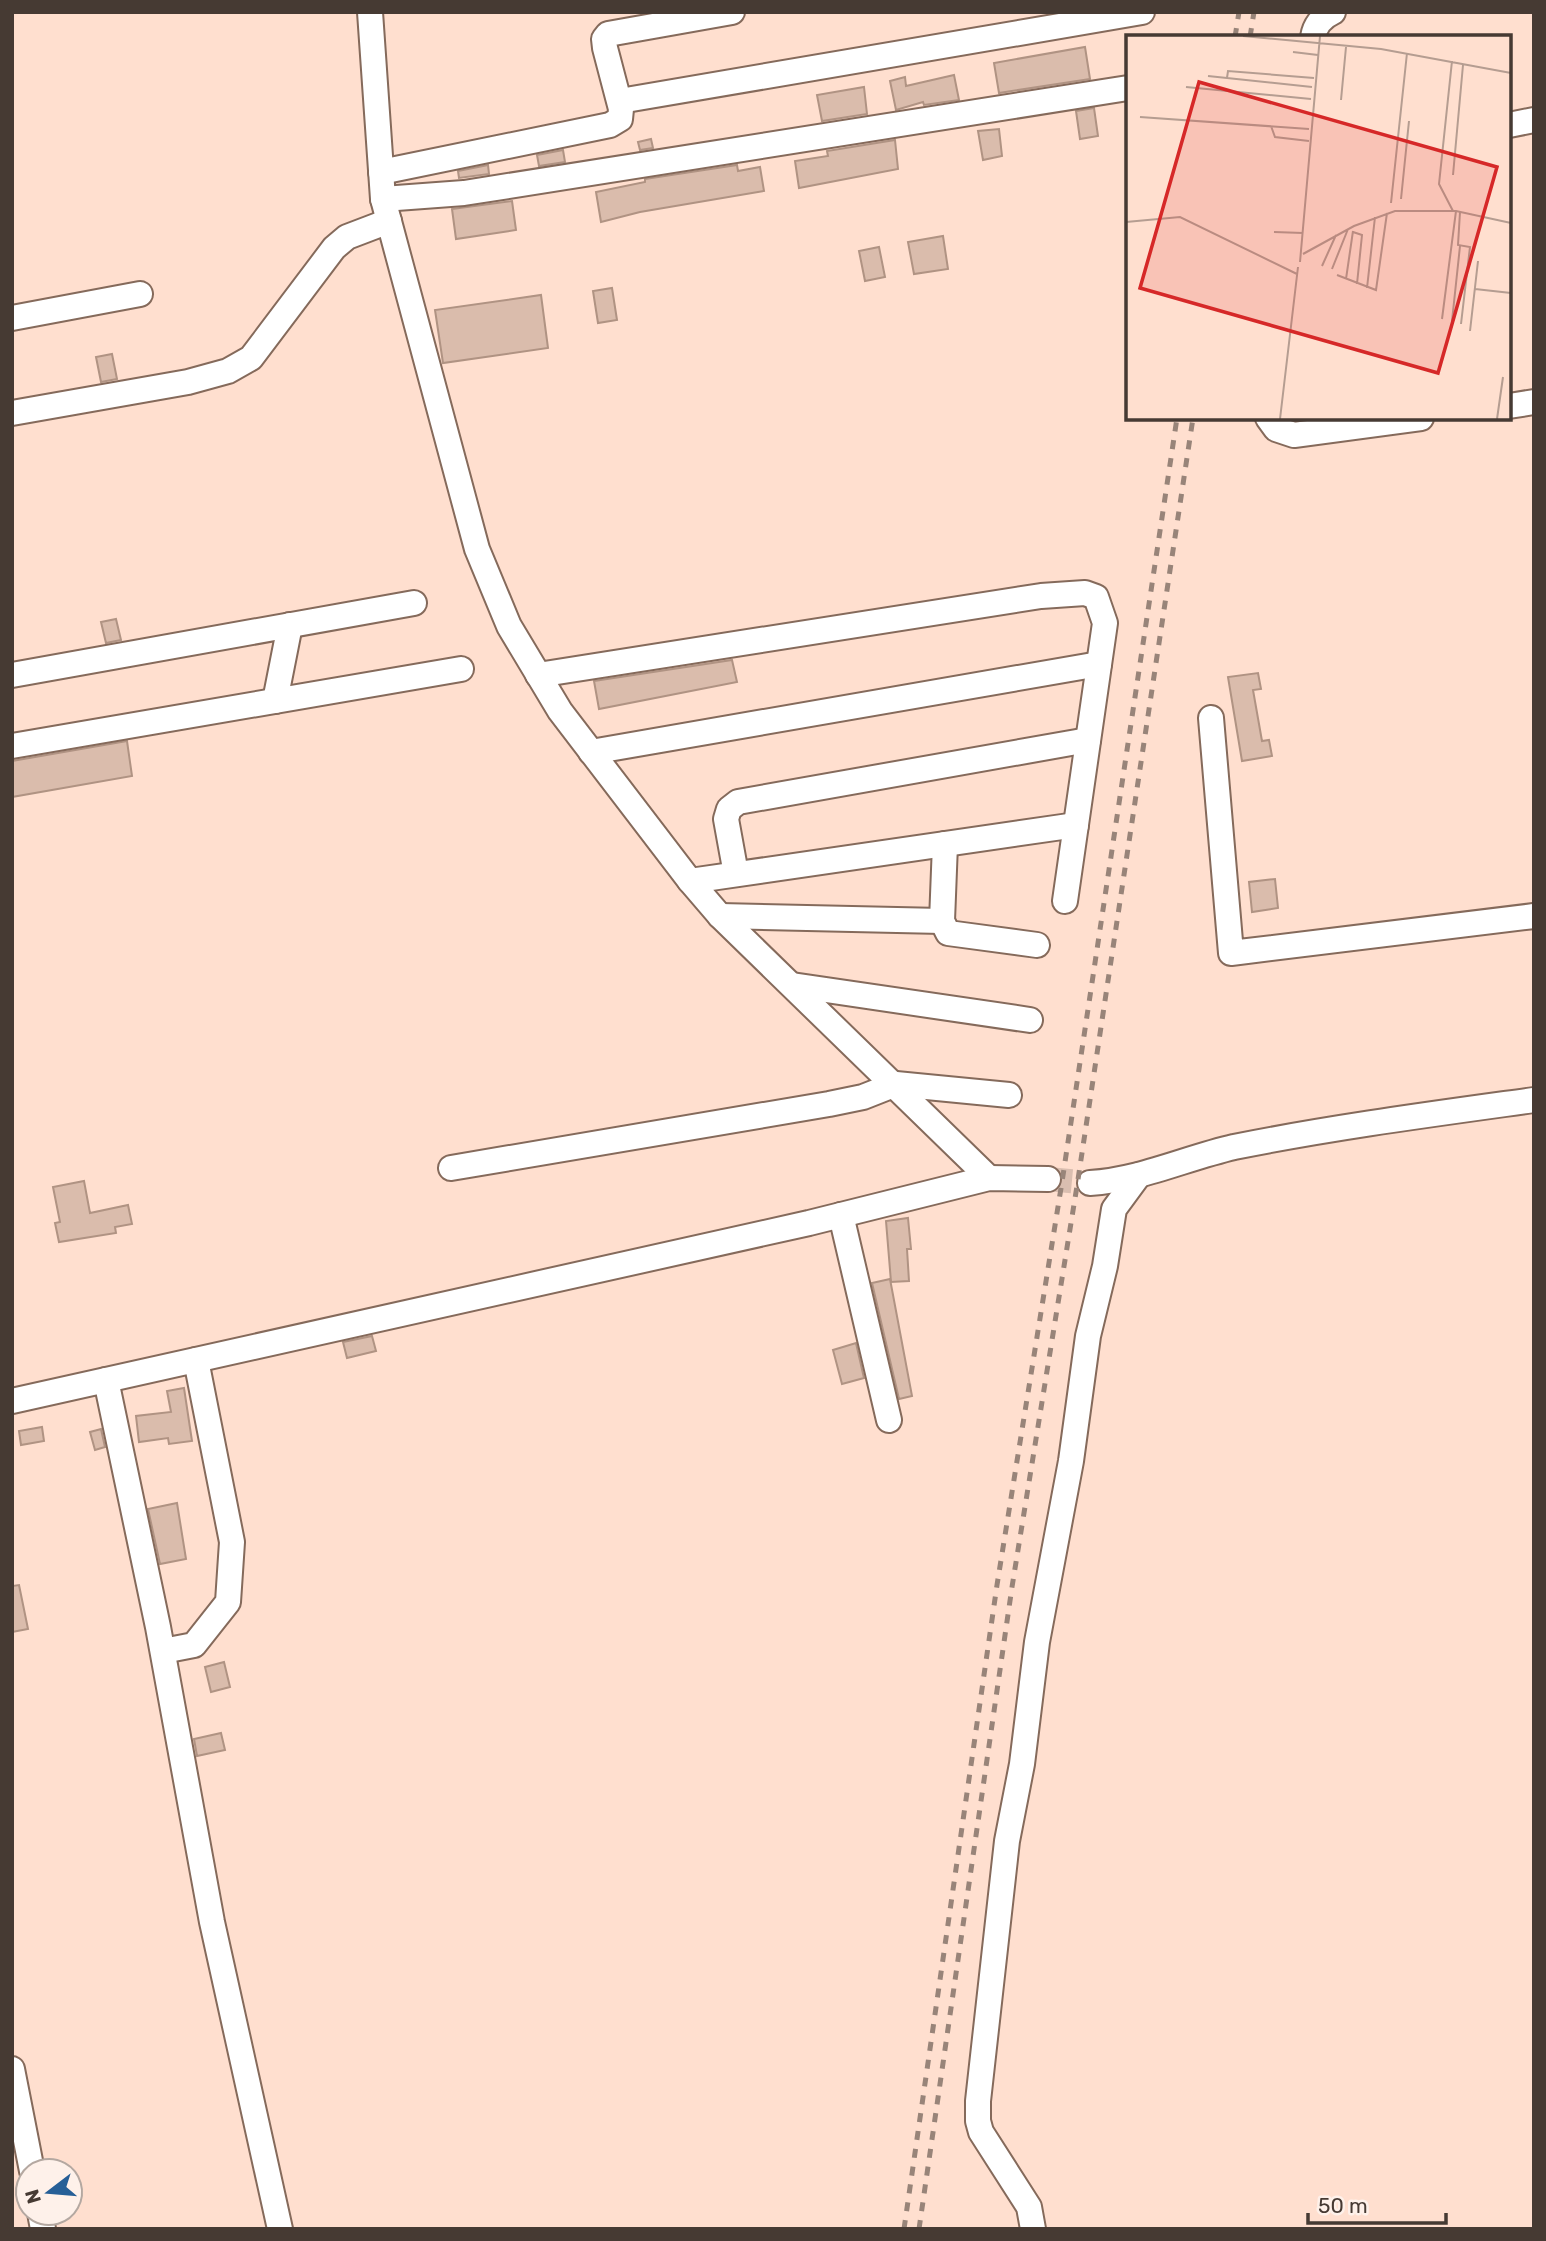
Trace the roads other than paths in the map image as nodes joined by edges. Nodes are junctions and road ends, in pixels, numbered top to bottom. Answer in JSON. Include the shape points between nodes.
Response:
{"nodes":[{"id":1,"x":370,"y":12,"type":"edge"},
{"id":2,"x":732,"y":12,"type":"edge"},
{"id":3,"x":1142,"y":12,"type":"edge"},
{"id":4,"x":1333,"y":12,"type":"edge"},
{"id":5,"x":1313,"y":35,"type":"edge"},
{"id":6,"x":1126,"y":89,"type":"edge"},
{"id":7,"x":620,"y":101,"type":"junction"},
{"id":8,"x":1534,"y":120,"type":"edge"},
{"id":9,"x":1511,"y":125,"type":"edge"},
{"id":10,"x":382,"y":172,"type":"junction"},
{"id":11,"x":383,"y":215,"type":"junction"},
{"id":12,"x":140,"y":295,"type":"dead end"},
{"id":13,"x":12,"y":318,"type":"edge"},
{"id":14,"x":1534,"y":402,"type":"edge"},
{"id":15,"x":1511,"y":406,"type":"edge"},
{"id":16,"x":12,"y":412,"type":"edge"},
{"id":17,"x":1269,"y":420,"type":"edge"},
{"id":18,"x":1404,"y":420,"type":"edge"},
{"id":19,"x":414,"y":603,"type":"dead end"},
{"id":20,"x":290,"y":625,"type":"junction"},
{"id":21,"x":1099,"y":664,"type":"junction"},
{"id":22,"x":461,"y":669,"type":"dead end"},
{"id":23,"x":12,"y":675,"type":"edge"},
{"id":24,"x":538,"y":675,"type":"junction"},
{"id":25,"x":275,"y":701,"type":"junction"},
{"id":26,"x":1211,"y":718,"type":"dead end"},
{"id":27,"x":1088,"y":740,"type":"junction"},
{"id":28,"x":12,"y":746,"type":"edge"},
{"id":29,"x":591,"y":752,"type":"junction"},
{"id":30,"x":1076,"y":825,"type":"junction"},
{"id":31,"x":945,"y":844,"type":"junction"},
{"id":32,"x":736,"y":874,"type":"junction"},
{"id":33,"x":690,"y":881,"type":"junction"},
{"id":34,"x":1065,"y":901,"type":"dead end"},
{"id":35,"x":720,"y":916,"type":"junction"},
{"id":36,"x":1534,"y":916,"type":"edge"},
{"id":37,"x":942,"y":921,"type":"junction"},
{"id":38,"x":1037,"y":945,"type":"dead end"},
{"id":39,"x":792,"y":985,"type":"junction"},
{"id":40,"x":1030,"y":1020,"type":"dead end"},
{"id":41,"x":896,"y":1084,"type":"junction"},
{"id":42,"x":1009,"y":1095,"type":"dead end"},
{"id":43,"x":1534,"y":1100,"type":"edge"},
{"id":44,"x":451,"y":1168,"type":"dead end"},
{"id":45,"x":1139,"y":1175,"type":"junction"},
{"id":46,"x":989,"y":1178,"type":"junction"},
{"id":47,"x":1048,"y":1179,"type":"tunnel mouth"},
{"id":48,"x":1090,"y":1183,"type":"tunnel mouth"},
{"id":49,"x":841,"y":1215,"type":"junction"},
{"id":50,"x":196,"y":1360,"type":"junction"},
{"id":51,"x":106,"y":1380,"type":"junction"},
{"id":52,"x":12,"y":1401,"type":"edge"},
{"id":53,"x":889,"y":1420,"type":"dead end"},
{"id":54,"x":163,"y":1651,"type":"junction"},
{"id":55,"x":12,"y":2069,"type":"edge"},
{"id":56,"x":29,"y":2157,"type":"edge"},
{"id":57,"x":279,"y":2229,"type":"edge"},
{"id":58,"x":1033,"y":2229,"type":"edge"}],
"edges":[{"from":1,"to":10,"type":"street"},
{"from":2,"to":7,"type":"street","via":[[608,34],[605,48]]},
{"from":3,"to":7,"type":"street"},
{"from":4,"to":5,"type":"street","via":[[1324,16]]},
{"from":6,"to":11,"type":"street","via":[[464,193]]},
{"from":7,"to":10,"type":"street","via":[[620,119],[610,125]]},
{"from":8,"to":9,"type":"street"},
{"from":10,"to":11,"type":"street"},
{"from":11,"to":16,"type":"street","via":[[334,248],[251,358],[228,371]]},
{"from":11,"to":24,"type":"street","via":[[477,549],[509,626]]},
{"from":12,"to":13,"type":"street"},
{"from":14,"to":15,"type":"street"},
{"from":17,"to":18,"type":"street","via":[[1276,429],[1294,435]]},
{"from":19,"to":20,"type":"street"},
{"from":20,"to":23,"type":"street"},
{"from":20,"to":25,"type":"street"},
{"from":21,"to":24,"type":"street","via":[[1105,623],[1096,597],[1085,593],[1041,596]]},
{"from":21,"to":27,"type":"street"},
{"from":21,"to":29,"type":"street"},
{"from":22,"to":25,"type":"street"},
{"from":24,"to":29,"type":"street"},
{"from":25,"to":28,"type":"street"},
{"from":26,"to":36,"type":"street","via":[[1231,953]]},
{"from":27,"to":30,"type":"street"},
{"from":27,"to":32,"type":"street","via":[[738,802],[726,819]]},
{"from":29,"to":33,"type":"street"},
{"from":30,"to":31,"type":"street"},
{"from":30,"to":34,"type":"street"},
{"from":31,"to":32,"type":"street"},
{"from":31,"to":37,"type":"street"},
{"from":32,"to":33,"type":"street"},
{"from":33,"to":35,"type":"street"},
{"from":35,"to":37,"type":"street"},
{"from":35,"to":39,"type":"street"},
{"from":37,"to":38,"type":"street","via":[[951,934]]},
{"from":39,"to":40,"type":"street"},
{"from":39,"to":41,"type":"street"},
{"from":41,"to":42,"type":"street"},
{"from":41,"to":44,"type":"street","via":[[829,1104]]},
{"from":41,"to":46,"type":"street"},
{"from":43,"to":45,"type":"street","via":[[1335,1128],[1230,1148]]},
{"from":45,"to":48,"type":"street"},
{"from":45,"to":58,"type":"street","via":[[1114,1209],[1088,1336],[1007,1841],[978,2101],[981,2132],[1029,2207]]},
{"from":46,"to":47,"type":"street"},
{"from":46,"to":49,"type":"street"},
{"from":49,"to":50,"type":"street"},
{"from":49,"to":53,"type":"street"},
{"from":50,"to":51,"type":"street"},
{"from":50,"to":54,"type":"street","via":[[232,1542],[228,1602],[194,1645]]},
{"from":51,"to":52,"type":"street"},
{"from":51,"to":54,"type":"street"},
{"from":54,"to":57,"type":"street","via":[[212,1922]]},
{"from":55,"to":56,"type":"street"}]}
